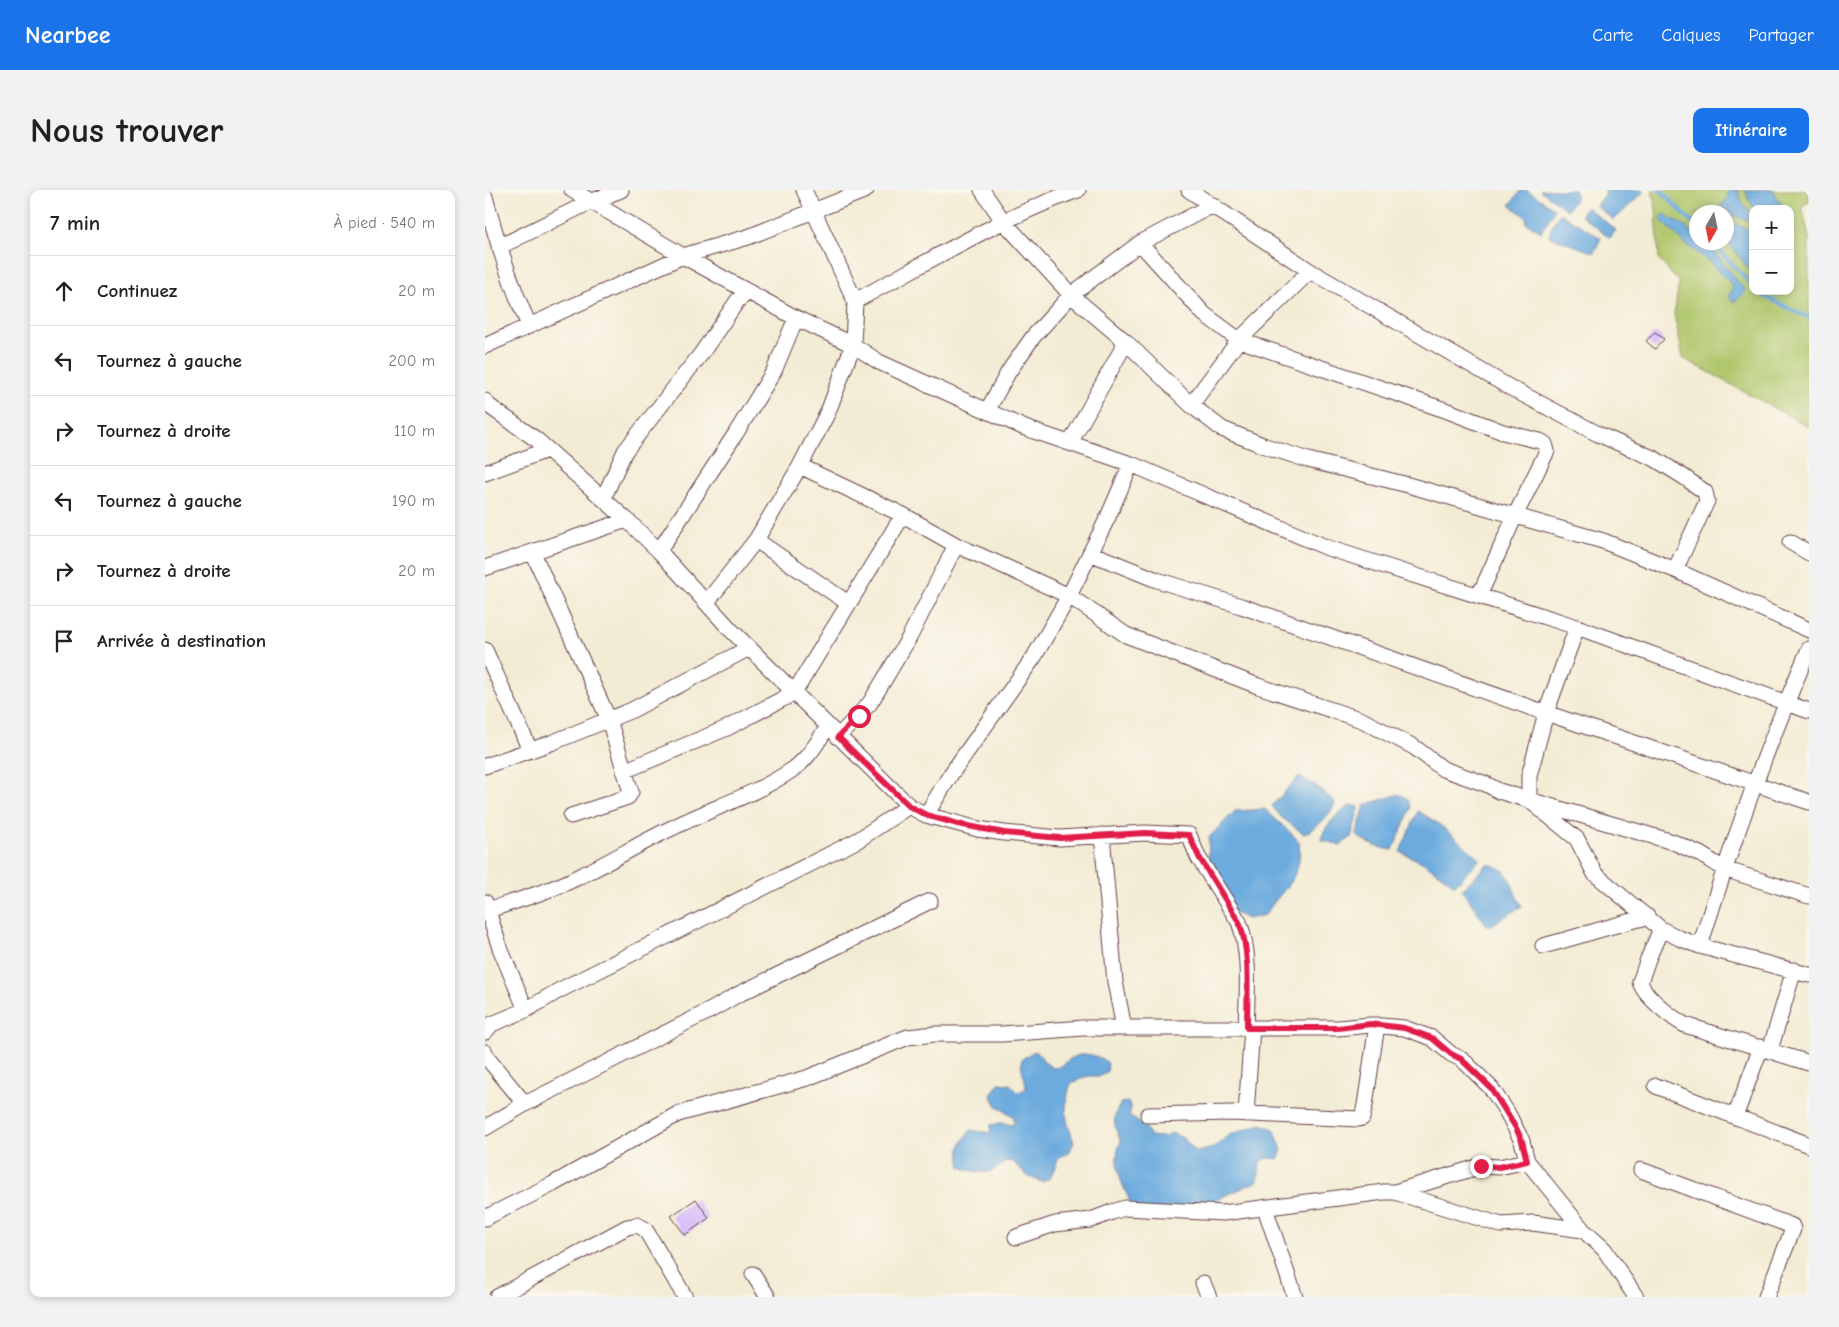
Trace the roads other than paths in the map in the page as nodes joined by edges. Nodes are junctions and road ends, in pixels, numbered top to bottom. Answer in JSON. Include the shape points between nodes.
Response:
{"nodes":[{"id":1,"x":572,"y":190,"type":"edge"},
{"id":2,"x":621,"y":190,"type":"edge"},
{"id":3,"x":804,"y":190,"type":"edge"},
{"id":4,"x":866,"y":190,"type":"edge"},
{"id":5,"x":982,"y":190,"type":"edge"},
{"id":6,"x":1078,"y":190,"type":"edge"},
{"id":7,"x":1189,"y":190,"type":"edge"},
{"id":8,"x":485,"y":197,"type":"edge"},
{"id":9,"x":590,"y":202,"type":"junction"},
{"id":10,"x":1213,"y":205,"type":"junction"},
{"id":11,"x":814,"y":211,"type":"junction"},
{"id":12,"x":1003,"y":221,"type":"junction"},
{"id":13,"x":489,"y":234,"type":"edge"},
{"id":14,"x":1140,"y":243,"type":"junction"},
{"id":15,"x":499,"y":247,"type":"junction"},
{"id":16,"x":683,"y":256,"type":"junction"},
{"id":17,"x":1310,"y":271,"type":"junction"},
{"id":18,"x":749,"y":292,"type":"junction"},
{"id":19,"x":1071,"y":295,"type":"junction"},
{"id":20,"x":855,"y":300,"type":"junction"},
{"id":21,"x":796,"y":318,"type":"junction"},
{"id":22,"x":529,"y":325,"type":"junction"},
{"id":23,"x":1239,"y":340,"type":"junction"},
{"id":24,"x":1126,"y":342,"type":"junction"},
{"id":25,"x":485,"y":346,"type":"edge"},
{"id":26,"x":853,"y":346,"type":"junction"},
{"id":27,"x":485,"y":400,"type":"edge"},
{"id":28,"x":1191,"y":405,"type":"junction"},
{"id":29,"x":987,"y":411,"type":"junction"},
{"id":30,"x":1070,"y":443,"type":"junction"},
{"id":31,"x":547,"y":450,"type":"junction"},
{"id":32,"x":1131,"y":464,"type":"junction"},
{"id":33,"x":800,"y":466,"type":"junction"},
{"id":34,"x":485,"y":472,"type":"edge"},
{"id":35,"x":603,"y":499,"type":"junction"},
{"id":36,"x":903,"y":515,"type":"junction"},
{"id":37,"x":1515,"y":516,"type":"junction"},
{"id":38,"x":627,"y":520,"type":"junction"},
{"id":39,"x":756,"y":540,"type":"junction"},
{"id":40,"x":1790,"y":542,"type":"dead end"},
{"id":41,"x":956,"y":546,"type":"junction"},
{"id":42,"x":659,"y":551,"type":"junction"},
{"id":43,"x":533,"y":552,"type":"junction"},
{"id":44,"x":1090,"y":553,"type":"junction"},
{"id":45,"x":1809,"y":553,"type":"edge"},
{"id":46,"x":485,"y":568,"type":"edge"},
{"id":47,"x":1675,"y":570,"type":"junction"},
{"id":48,"x":1069,"y":596,"type":"junction"},
{"id":49,"x":1479,"y":596,"type":"junction"},
{"id":50,"x":707,"y":602,"type":"junction"},
{"id":51,"x":848,"y":603,"type":"junction"},
{"id":52,"x":1577,"y":627,"type":"junction"},
{"id":53,"x":1809,"y":630,"type":"edge"},
{"id":54,"x":749,"y":648,"type":"junction"},
{"id":55,"x":1809,"y":649,"type":"edge"},
{"id":56,"x":485,"y":650,"type":"edge"},
{"id":57,"x":794,"y":693,"type":"junction"},
{"id":58,"x":1785,"y":703,"type":"junction"},
{"id":59,"x":1809,"y":712,"type":"edge"},
{"id":60,"x":1546,"y":713,"type":"junction"},
{"id":61,"x":609,"y":720,"type":"junction"},
{"id":62,"x":833,"y":732,"type":"junction"},
{"id":63,"x":530,"y":750,"type":"junction"},
{"id":64,"x":485,"y":766,"type":"edge"},
{"id":65,"x":624,"y":771,"type":"junction"},
{"id":66,"x":1756,"y":783,"type":"junction"},
{"id":67,"x":1529,"y":800,"type":"junction"},
{"id":68,"x":1809,"y":802,"type":"edge"},
{"id":69,"x":909,"y":806,"type":"junction"},
{"id":70,"x":926,"y":815,"type":"junction"},
{"id":71,"x":571,"y":816,"type":"dead end"},
{"id":72,"x":1102,"y":835,"type":"junction"},
{"id":73,"x":1724,"y":869,"type":"junction"},
{"id":74,"x":1809,"y":896,"type":"edge"},
{"id":75,"x":930,"y":901,"type":"dead end"},
{"id":76,"x":486,"y":906,"type":"edge"},
{"id":77,"x":1648,"y":917,"type":"junction"},
{"id":78,"x":1661,"y":929,"type":"junction"},
{"id":79,"x":1543,"y":946,"type":"dead end"},
{"id":80,"x":1701,"y":946,"type":"junction"},
{"id":81,"x":1794,"y":970,"type":"junction"},
{"id":82,"x":1809,"y":975,"type":"edge"},
{"id":83,"x":526,"y":1010,"type":"junction"},
{"id":84,"x":1377,"y":1025,"type":"junction"},
{"id":85,"x":1124,"y":1028,"type":"junction"},
{"id":86,"x":1249,"y":1028,"type":"junction"},
{"id":87,"x":485,"y":1032,"type":"edge"},
{"id":88,"x":1766,"y":1049,"type":"junction"},
{"id":89,"x":485,"y":1052,"type":"edge"},
{"id":90,"x":1809,"y":1063,"type":"edge"},
{"id":91,"x":1656,"y":1086,"type":"dead end"},
{"id":92,"x":525,"y":1104,"type":"junction"},
{"id":93,"x":1246,"y":1114,"type":"junction"},
{"id":94,"x":1149,"y":1115,"type":"dead end"},
{"id":95,"x":1735,"y":1117,"type":"junction"},
{"id":96,"x":485,"y":1128,"type":"edge"},
{"id":97,"x":1809,"y":1145,"type":"edge"},
{"id":98,"x":1527,"y":1161,"type":"junction"},
{"id":99,"x":1641,"y":1170,"type":"dead end"},
{"id":100,"x":1395,"y":1192,"type":"junction"},
{"id":101,"x":1265,"y":1208,"type":"junction"},
{"id":102,"x":485,"y":1218,"type":"edge"},
{"id":103,"x":1583,"y":1230,"type":"junction"},
{"id":104,"x":1015,"y":1237,"type":"dead end"},
{"id":105,"x":753,"y":1274,"type":"dead end"},
{"id":106,"x":497,"y":1297,"type":"edge"},
{"id":107,"x":685,"y":1297,"type":"edge"},
{"id":108,"x":768,"y":1297,"type":"edge"},
{"id":109,"x":1295,"y":1297,"type":"edge"},
{"id":110,"x":1636,"y":1297,"type":"edge"},
{"id":111,"x":1766,"y":1297,"type":"edge"}],
"edges":[{"from":1,"to":9,"type":"street"},
{"from":2,"to":9,"type":"street"},
{"from":3,"to":11,"type":"street"},
{"from":4,"to":11,"type":"street"},
{"from":5,"to":12,"type":"street"},
{"from":6,"to":12,"type":"street"},
{"from":7,"to":10,"type":"street"},
{"from":8,"to":13,"type":"street"},
{"from":9,"to":15,"type":"street"},
{"from":9,"to":16,"type":"street"},
{"from":10,"to":14,"type":"street"},
{"from":10,"to":17,"type":"street"},
{"from":11,"to":16,"type":"street","via":[[748,237]]},
{"from":11,"to":20,"type":"street"},
{"from":12,"to":19,"type":"street"},
{"from":12,"to":20,"type":"street"},
{"from":13,"to":15,"type":"street"},
{"from":14,"to":19,"type":"street"},
{"from":14,"to":23,"type":"street","via":[[1204,314]]},
{"from":15,"to":22,"type":"street"},
{"from":16,"to":18,"type":"street"},
{"from":16,"to":22,"type":"street"},
{"from":17,"to":23,"type":"street"},
{"from":17,"to":47,"type":"street","via":[[1509,387],[1598,434],[1655,459],[1705,492],[1707,501]]},
{"from":18,"to":21,"type":"street"},
{"from":18,"to":35,"type":"street","via":[[738,300],[701,354],[625,451]]},
{"from":19,"to":24,"type":"street"},
{"from":19,"to":29,"type":"street","via":[[1033,337]]},
{"from":20,"to":26,"type":"street"},
{"from":21,"to":26,"type":"street"},
{"from":21,"to":42,"type":"street","via":[[774,372]]},
{"from":22,"to":25,"type":"street"},
{"from":23,"to":28,"type":"street"},
{"from":23,"to":37,"type":"street","via":[[1545,444],[1547,451]]},
{"from":24,"to":28,"type":"street"},
{"from":24,"to":30,"type":"street"},
{"from":26,"to":29,"type":"street","via":[[879,362]]},
{"from":26,"to":33,"type":"street","via":[[828,412]]},
{"from":27,"to":31,"type":"street"},
{"from":28,"to":37,"type":"street","via":[[1222,429],[1265,446]]},
{"from":29,"to":30,"type":"street"},
{"from":30,"to":32,"type":"street"},
{"from":31,"to":34,"type":"street"},
{"from":31,"to":35,"type":"street"},
{"from":32,"to":44,"type":"street"},
{"from":32,"to":49,"type":"street","via":[[1328,548]]},
{"from":33,"to":36,"type":"street"},
{"from":33,"to":39,"type":"street"},
{"from":35,"to":38,"type":"street"},
{"from":36,"to":41,"type":"street"},
{"from":36,"to":51,"type":"street"},
{"from":37,"to":47,"type":"street","via":[[1603,541]]},
{"from":37,"to":49,"type":"street"},
{"from":38,"to":42,"type":"street"},
{"from":38,"to":43,"type":"street"},
{"from":39,"to":50,"type":"street"},
{"from":39,"to":51,"type":"street"},
{"from":40,"to":45,"type":"street"},
{"from":41,"to":48,"type":"street"},
{"from":41,"to":62,"type":"street","via":[[909,638],[869,703]]},
{"from":42,"to":50,"type":"street"},
{"from":43,"to":46,"type":"street"},
{"from":43,"to":61,"type":"street"},
{"from":44,"to":48,"type":"street"},
{"from":44,"to":60,"type":"street","via":[[1157,580],[1241,606]]},
{"from":47,"to":53,"type":"street"},
{"from":48,"to":67,"type":"street","via":[[1126,635],[1258,686],[1362,720],[1414,747],[1443,769]]},
{"from":48,"to":70,"type":"street","via":[[1034,657]]},
{"from":49,"to":52,"type":"street"},
{"from":50,"to":54,"type":"street"},
{"from":51,"to":57,"type":"street"},
{"from":52,"to":58,"type":"street"},
{"from":52,"to":60,"type":"street"},
{"from":54,"to":57,"type":"street"},
{"from":54,"to":61,"type":"street"},
{"from":55,"to":58,"type":"street"},
{"from":56,"to":63,"type":"street"},
{"from":57,"to":62,"type":"street"},
{"from":57,"to":65,"type":"street","via":[[727,728]]},
{"from":58,"to":59,"type":"street"},
{"from":58,"to":66,"type":"street"},
{"from":60,"to":66,"type":"street"},
{"from":60,"to":67,"type":"street","via":[[1529,776]]},
{"from":61,"to":63,"type":"street"},
{"from":61,"to":65,"type":"street"},
{"from":62,"to":69,"type":"street"},
{"from":62,"to":76,"type":"street","via":[[793,769],[725,806],[673,827],[570,881],[523,899]]},
{"from":63,"to":64,"type":"street"},
{"from":65,"to":71,"type":"street","via":[[631,792],[628,797]]},
{"from":66,"to":68,"type":"street"},
{"from":66,"to":73,"type":"street"},
{"from":67,"to":73,"type":"street","via":[[1673,842]]},
{"from":67,"to":77,"type":"street","via":[[1573,834],[1595,874]]},
{"from":69,"to":70,"type":"street"},
{"from":69,"to":83,"type":"street","via":[[859,840]]},
{"from":70,"to":72,"type":"street","via":[[1004,833],[1060,838]]},
{"from":72,"to":85,"type":"street","via":[[1115,982]]},
{"from":72,"to":86,"type":"street","via":[[1163,833],[1190,836],[1243,932]]},
{"from":73,"to":74,"type":"street"},
{"from":73,"to":80,"type":"street"},
{"from":75,"to":92,"type":"street"},
{"from":76,"to":83,"type":"street"},
{"from":77,"to":78,"type":"street"},
{"from":77,"to":79,"type":"street"},
{"from":78,"to":80,"type":"street"},
{"from":78,"to":88,"type":"street","via":[[1641,978],[1644,990],[1661,1008],[1685,1025]]},
{"from":80,"to":81,"type":"street"},
{"from":81,"to":82,"type":"street"},
{"from":81,"to":88,"type":"street"},
{"from":83,"to":87,"type":"street","via":[[492,1024]]},
{"from":84,"to":86,"type":"street"},
{"from":84,"to":93,"type":"street","via":[[1362,1118]]},
{"from":84,"to":98,"type":"street","via":[[1426,1035],[1467,1064],[1491,1088],[1507,1112],[1522,1141]]},
{"from":85,"to":86,"type":"street"},
{"from":85,"to":102,"type":"street","via":[[909,1037],[807,1078],[678,1114]]},
{"from":86,"to":93,"type":"street"},
{"from":88,"to":90,"type":"street"},
{"from":88,"to":95,"type":"street"},
{"from":89,"to":92,"type":"street"},
{"from":91,"to":95,"type":"street"},
{"from":92,"to":96,"type":"street"},
{"from":93,"to":94,"type":"street"},
{"from":95,"to":97,"type":"street"},
{"from":98,"to":100,"type":"street","via":[[1499,1167],[1481,1166]]},
{"from":98,"to":103,"type":"street"},
{"from":99,"to":111,"type":"street","via":[[1792,1226]]},
{"from":100,"to":101,"type":"street"},
{"from":100,"to":103,"type":"street","via":[[1501,1225],[1533,1223]]},
{"from":101,"to":104,"type":"street","via":[[1223,1213],[1125,1208],[1091,1220],[1055,1224]]},
{"from":101,"to":109,"type":"street"},
{"from":103,"to":110,"type":"street","via":[[1604,1249]]},
{"from":105,"to":108,"type":"street"},
{"from":106,"to":107,"type":"street","via":[[627,1227],[637,1226],[645,1229]]}]}
